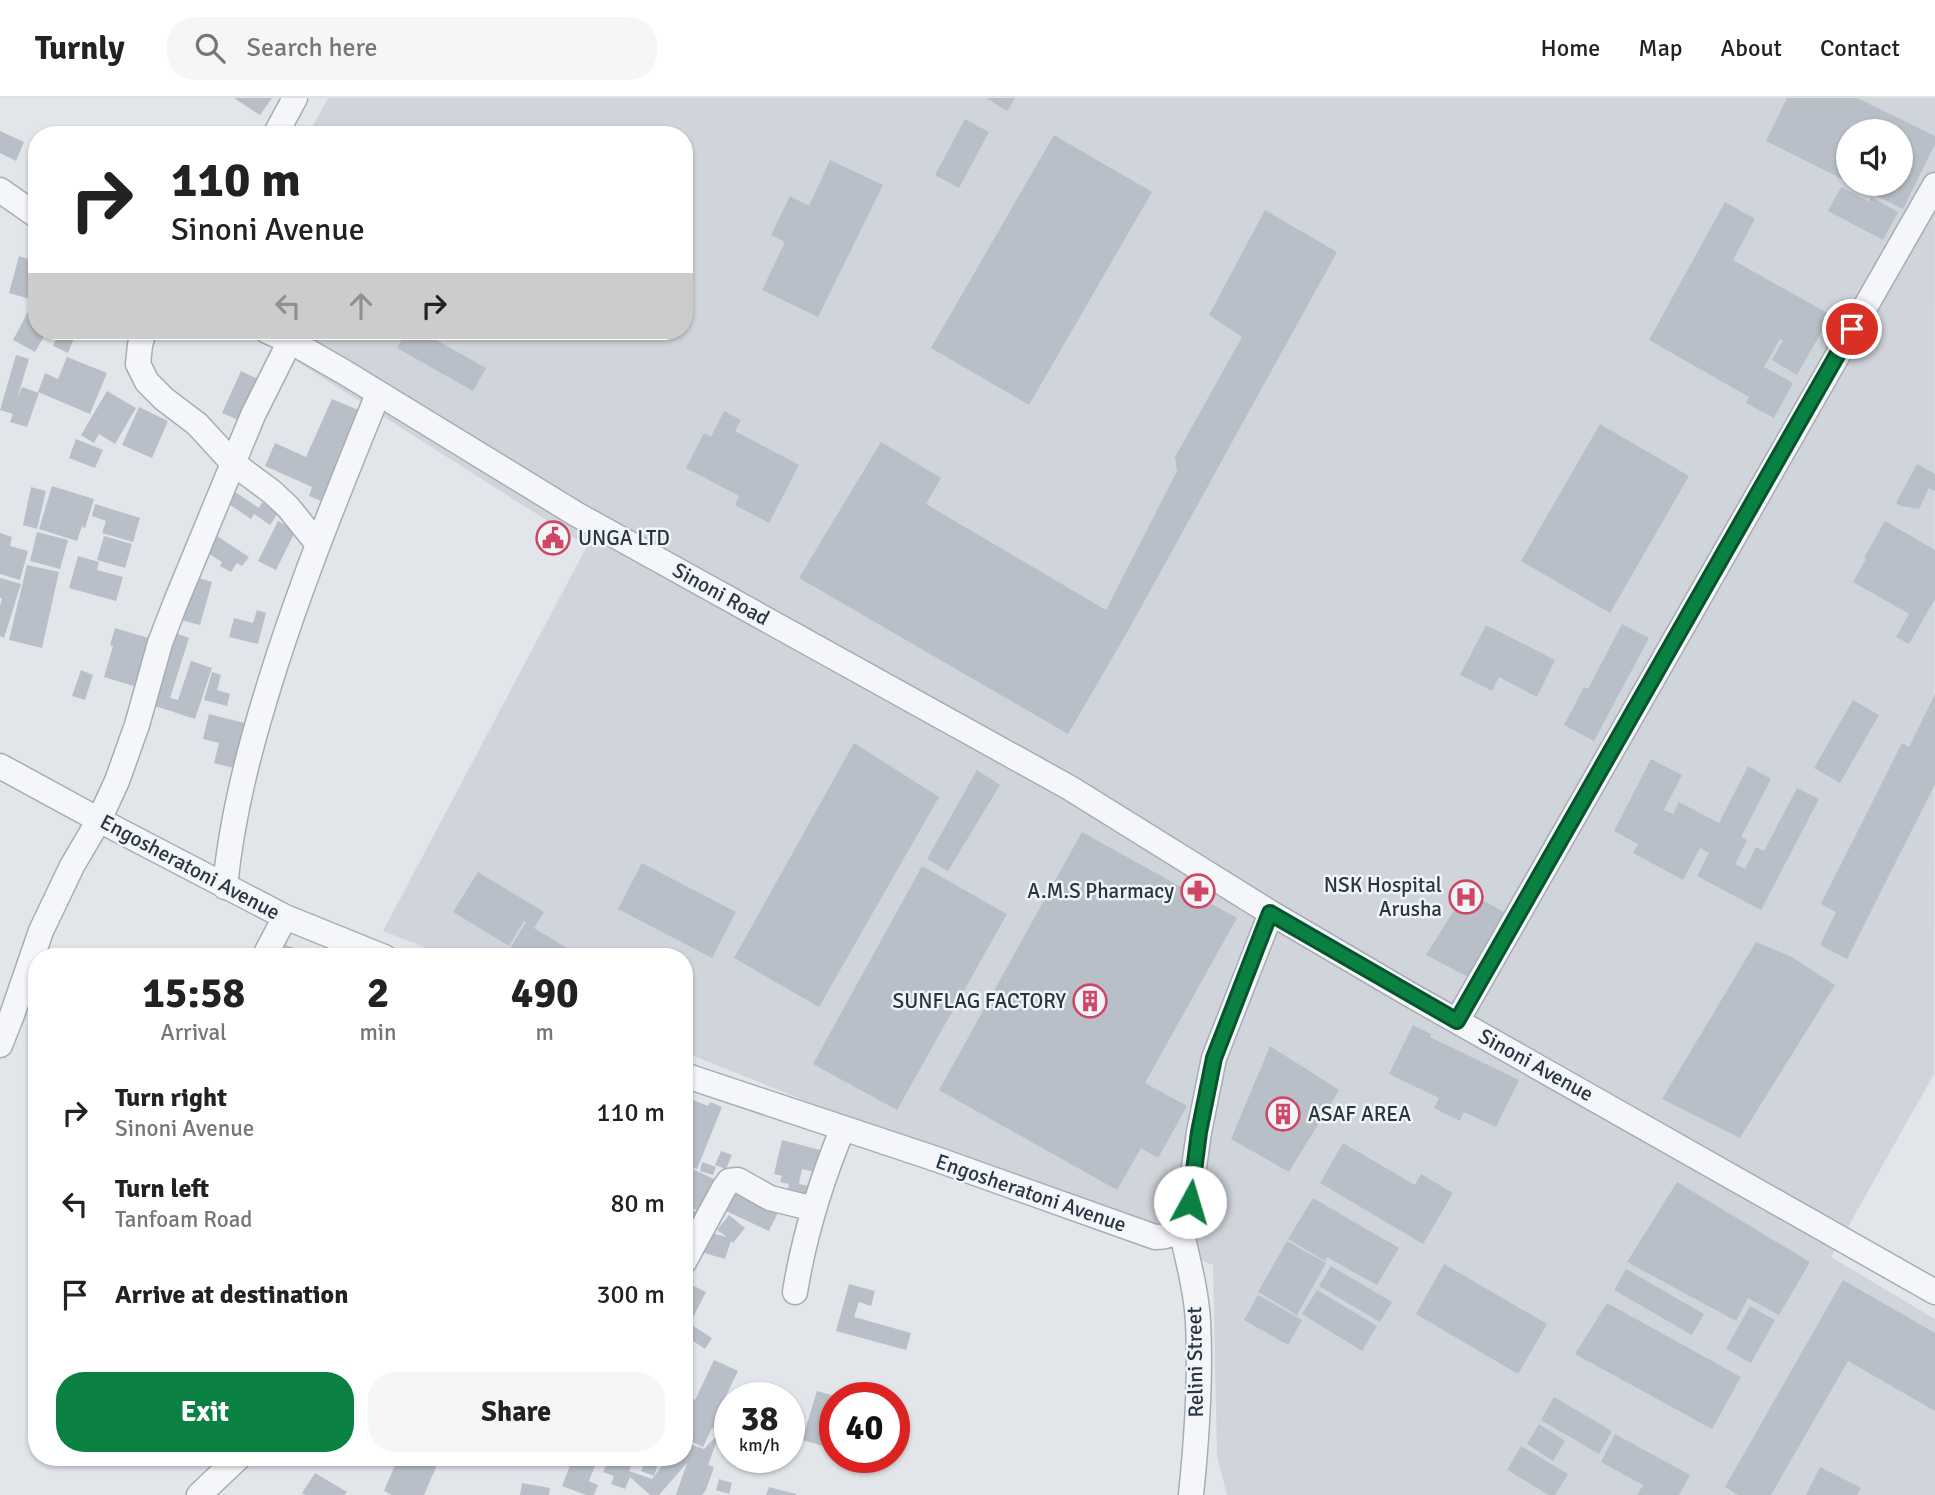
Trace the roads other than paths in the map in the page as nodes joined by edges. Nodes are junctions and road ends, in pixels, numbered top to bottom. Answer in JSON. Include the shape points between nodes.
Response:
{"nodes":[{"id":1,"x":295,"y":98,"type":"edge"},
{"id":2,"x":280,"y":126,"type":"edge"},
{"id":3,"x":1935,"y":185,"type":"edge"},
{"id":4,"x":0,"y":190,"type":"edge"},
{"id":5,"x":28,"y":210,"type":"edge"},
{"id":6,"x":141,"y":340,"type":"edge"},
{"id":7,"x":290,"y":341,"type":"joint"},
{"id":8,"x":378,"y":394,"type":"junction"},
{"id":9,"x":233,"y":463,"type":"junction"},
{"id":10,"x":317,"y":543,"type":"junction"},
{"id":11,"x":0,"y":766,"type":"edge"},
{"id":12,"x":1070,"y":789,"type":"joint"},
{"id":13,"x":99,"y":820,"type":"junction"},
{"id":14,"x":225,"y":887,"type":"junction"},
{"id":15,"x":1270,"y":913,"type":"junction"},
{"id":16,"x":285,"y":917,"type":"junction"},
{"id":17,"x":35,"y":948,"type":"edge"},
{"id":18,"x":269,"y":948,"type":"edge"},
{"id":19,"x":362,"y":948,"type":"edge"},
{"id":20,"x":28,"y":969,"type":"edge"},
{"id":21,"x":1457,"y":1021,"type":"junction"},
{"id":22,"x":0,"y":1045,"type":"edge"},
{"id":23,"x":693,"y":1078,"type":"edge"},
{"id":24,"x":843,"y":1128,"type":"junction"},
{"id":25,"x":814,"y":1209,"type":"junction"},
{"id":26,"x":1181,"y":1230,"type":"junction"},
{"id":27,"x":693,"y":1245,"type":"edge"},
{"id":28,"x":794,"y":1292,"type":"dead end"},
{"id":29,"x":1935,"y":1292,"type":"edge"},
{"id":30,"x":230,"y":1466,"type":"edge"},
{"id":31,"x":199,"y":1495,"type":"edge"},
{"id":32,"x":1191,"y":1495,"type":"edge"}],
"edges":[{"from":1,"to":2,"type":"street"},
{"from":3,"to":21,"type":"street"},
{"from":4,"to":5,"type":"street"},
{"from":6,"to":9,"type":"street","via":[[138,364],[147,382],[197,424]]},
{"from":7,"to":8,"type":"street","name":"Sinoni Road"},
{"from":7,"to":9,"type":"street"},
{"from":8,"to":10,"type":"street"},
{"from":8,"to":12,"type":"street","name":"Sinoni Road","via":[[576,514]]},
{"from":9,"to":10,"type":"street","via":[[288,507]]},
{"from":9,"to":13,"type":"street","via":[[160,643],[128,754]]},
{"from":10,"to":14,"type":"street","via":[[246,766]]},
{"from":11,"to":13,"type":"street","name":"Engosheratoni Avenue"},
{"from":12,"to":15,"type":"street","name":"Sinoni Avenue"},
{"from":13,"to":14,"type":"street","name":"Engosheratoni Avenue"},
{"from":13,"to":17,"type":"street","via":[[72,866]]},
{"from":14,"to":16,"type":"street","name":"Engosheratoni Avenue"},
{"from":15,"to":21,"type":"street","name":"Sinoni Avenue"},
{"from":15,"to":26,"type":"street","via":[[1214,1058],[1186,1223]]},
{"from":16,"to":18,"type":"street"},
{"from":16,"to":19,"type":"street","name":"Engosheratoni Avenue"},
{"from":20,"to":22,"type":"street"},
{"from":21,"to":29,"type":"street","name":"Sinoni Avenue"},
{"from":23,"to":24,"type":"street","name":"Engosheratoni Avenue"},
{"from":24,"to":25,"type":"street"},
{"from":24,"to":26,"type":"street","name":"Engosheratoni Avenue","via":[[1155,1237]]},
{"from":25,"to":27,"type":"street","via":[[770,1198],[738,1180],[729,1181]]},
{"from":25,"to":28,"type":"street"},
{"from":26,"to":32,"type":"street","name":"Relini Street","via":[[1198,1320]]},
{"from":30,"to":31,"type":"street"}]}
